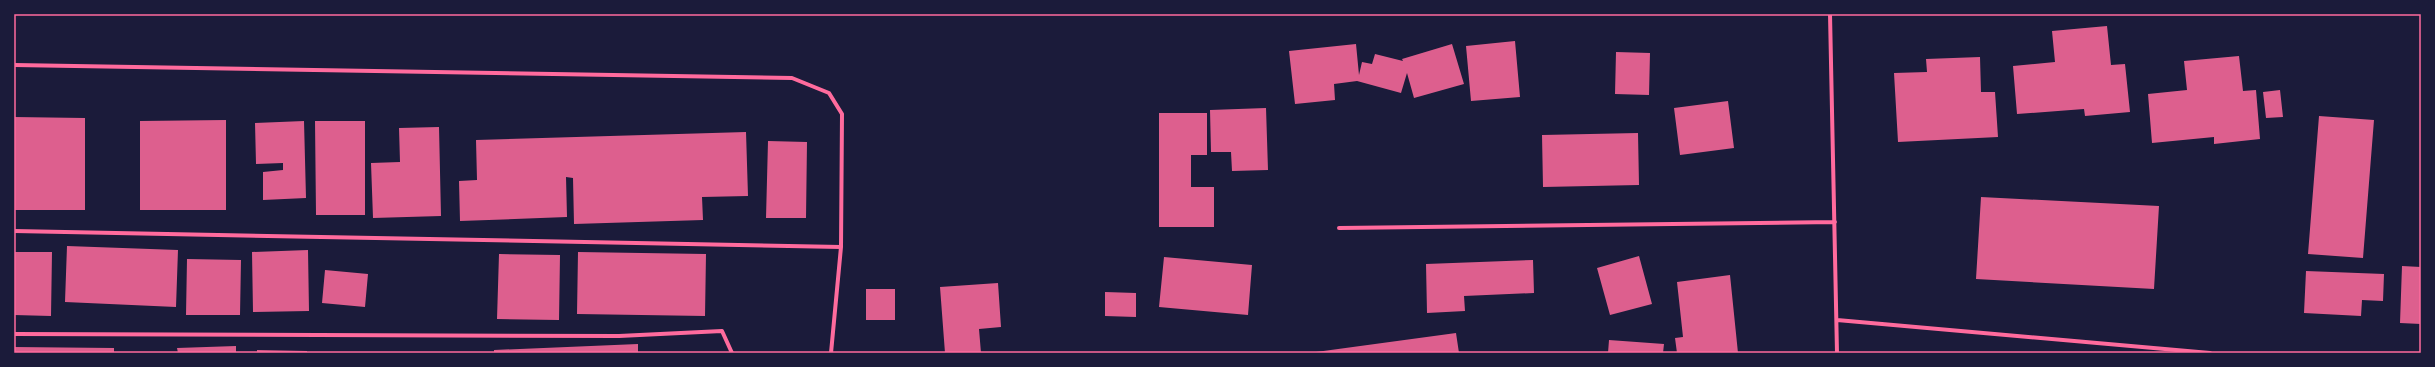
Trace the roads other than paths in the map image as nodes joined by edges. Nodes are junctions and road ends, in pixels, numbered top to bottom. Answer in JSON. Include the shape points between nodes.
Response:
{"nodes":[{"id":1,"x":1830,"y":14,"type":"edge"},
{"id":2,"x":14,"y":65,"type":"edge"},
{"id":3,"x":1835,"y":222,"type":"junction"},
{"id":4,"x":1339,"y":228,"type":"dead end"},
{"id":5,"x":14,"y":231,"type":"edge"},
{"id":6,"x":841,"y":247,"type":"junction"},
{"id":7,"x":1837,"y":320,"type":"junction"},
{"id":8,"x":14,"y":334,"type":"edge"},
{"id":9,"x":732,"y":353,"type":"edge"},
{"id":10,"x":831,"y":353,"type":"edge"},
{"id":11,"x":1837,"y":353,"type":"edge"},
{"id":12,"x":2210,"y":353,"type":"edge"}],
"edges":[{"from":1,"to":3,"type":"street"},
{"from":2,"to":6,"type":"street","via":[[792,78],[829,93],[842,114]]},
{"from":3,"to":4,"type":"street"},
{"from":3,"to":7,"type":"street"},
{"from":5,"to":6,"type":"street"},
{"from":6,"to":10,"type":"street"},
{"from":7,"to":11,"type":"street"},
{"from":7,"to":12,"type":"street"},
{"from":8,"to":9,"type":"street","via":[[619,336],[722,331]]}]}
